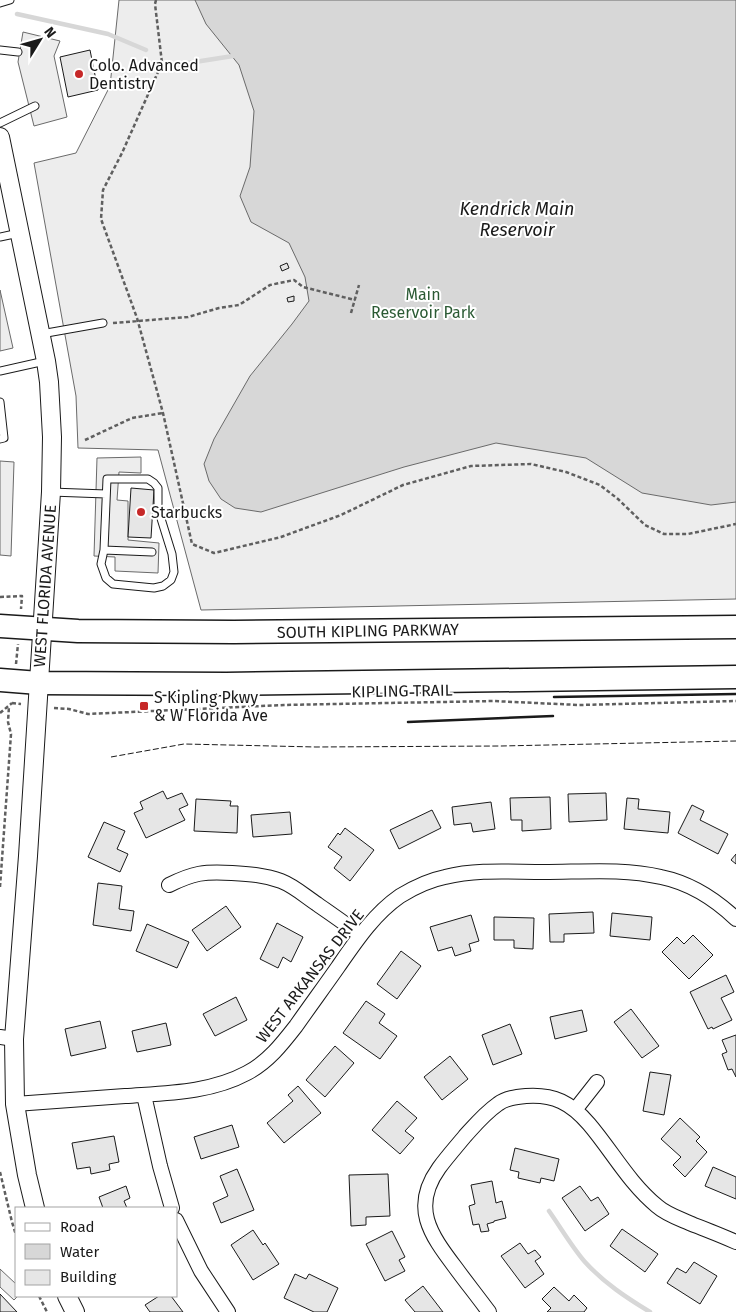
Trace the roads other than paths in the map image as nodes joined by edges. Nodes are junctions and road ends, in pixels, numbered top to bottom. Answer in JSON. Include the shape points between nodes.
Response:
{"nodes":[{"id":1,"x":10,"y":0,"type":"edge"},
{"id":2,"x":0,"y":3,"type":"edge"},
{"id":3,"x":0,"y":50,"type":"edge"},
{"id":4,"x":18,"y":52,"type":"dead end"},
{"id":5,"x":34,"y":106,"type":"dead end"},
{"id":6,"x":0,"y":123,"type":"edge"},
{"id":7,"x":0,"y":137,"type":"edge"},
{"id":8,"x":20,"y":233,"type":"junction"},
{"id":9,"x":0,"y":237,"type":"edge"},
{"id":10,"x":104,"y":323,"type":"road end"},
{"id":11,"x":41,"y":334,"type":"junction"},
{"id":12,"x":46,"y":361,"type":"junction"},
{"id":13,"x":0,"y":371,"type":"edge"},
{"id":14,"x":0,"y":402,"type":"edge"},
{"id":15,"x":0,"y":439,"type":"edge"},
{"id":16,"x":51,"y":492,"type":"junction"},
{"id":17,"x":106,"y":494,"type":"junction"},
{"id":18,"x":104,"y":550,"type":"junction"},
{"id":19,"x":152,"y":552,"type":"dead end"},
{"id":20,"x":10,"y":626,"type":"edge"},
{"id":21,"x":736,"y":627,"type":"edge"},
{"id":22,"x":43,"y":629,"type":"junction"},
{"id":23,"x":736,"y":677,"type":"edge"},
{"id":24,"x":39,"y":683,"type":"junction"},
{"id":25,"x":9,"y":688,"type":"edge"},
{"id":26,"x":170,"y":885,"type":"dead end"},
{"id":27,"x":736,"y":919,"type":"edge"},
{"id":28,"x":360,"y":934,"type":"junction"},
{"id":29,"x":7,"y":1038,"type":"edge"},
{"id":30,"x":597,"y":1082,"type":"dead end"},
{"id":31,"x":144,"y":1095,"type":"junction"},
{"id":32,"x":15,"y":1104,"type":"junction"},
{"id":33,"x":575,"y":1110,"type":"junction"},
{"id":34,"x":35,"y":1207,"type":"edge"},
{"id":35,"x":172,"y":1207,"type":"edge"},
{"id":36,"x":178,"y":1224,"type":"edge"},
{"id":37,"x":736,"y":1242,"type":"edge"},
{"id":38,"x":68,"y":1297,"type":"edge"},
{"id":39,"x":75,"y":1312,"type":"edge"},
{"id":40,"x":228,"y":1312,"type":"edge"},
{"id":41,"x":490,"y":1312,"type":"edge"}],
"edges":[{"from":1,"to":2,"type":"lane"},
{"from":3,"to":4,"type":"lane"},
{"from":5,"to":6,"type":"lane"},
{"from":7,"to":8,"type":"street","name":"WEST FLORIDA AVENUE"},
{"from":8,"to":9,"type":"lane"},
{"from":8,"to":11,"type":"street","name":"WEST FLORIDA AVENUE"},
{"from":10,"to":11,"type":"lane"},
{"from":11,"to":12,"type":"street","name":"WEST FLORIDA AVENUE"},
{"from":12,"to":13,"type":"lane"},
{"from":12,"to":16,"type":"street","name":"WEST FLORIDA AVENUE","via":[[52,437]]},
{"from":14,"to":15,"type":"lane","via":[[4,438]]},
{"from":16,"to":17,"type":"lane"},
{"from":16,"to":22,"type":"street","name":"WEST FLORIDA AVENUE"},
{"from":17,"to":18,"type":"lane"},
{"from":17,"to":18,"type":"lane","via":[[106,479],[148,479],[158,488],[158,509],[172,554],[174,572],[171,580],[154,588],[113,584],[106,578],[101,564]]},
{"from":18,"to":19,"type":"lane"},
{"from":20,"to":22,"type":"main road","name":"SOUTH KIPLING PARKWAY"},
{"from":21,"to":22,"type":"main road","name":"SOUTH KIPLING PARKWAY","via":[[268,632]]},
{"from":22,"to":24,"type":"street","name":"WEST FLORIDA AVENUE"},
{"from":23,"to":24,"type":"main road","via":[[226,684]]},
{"from":24,"to":25,"type":"main road"},
{"from":24,"to":29,"type":"street","name":"WEST FLORIDA AVENUE","via":[[28,865]]},
{"from":26,"to":28,"type":"street","via":[[206,872],[255,874],[299,891]]},
{"from":27,"to":28,"type":"street","name":"WEST ARKANSAS DRIVE","via":[[719,904],[682,883],[640,873],[475,872],[443,877],[402,895]]},
{"from":28,"to":31,"type":"street","name":"WEST ARKANSAS DRIVE","via":[[296,1026],[263,1063],[248,1073],[217,1085]]},
{"from":29,"to":32,"type":"street","name":"WEST FLORIDA AVENUE"},
{"from":30,"to":33,"type":"street"},
{"from":31,"to":32,"type":"street","name":"WEST ARKANSAS DRIVE"},
{"from":31,"to":35,"type":"street"},
{"from":32,"to":34,"type":"street","name":"WEST FLORIDA AVENUE"},
{"from":33,"to":37,"type":"street","via":[[626,1174],[657,1206]]},
{"from":33,"to":41,"type":"street","via":[[551,1097],[537,1095],[510,1098],[499,1103],[481,1118],[444,1160],[426,1191],[425,1210],[431,1232]]},
{"from":36,"to":40,"type":"street","via":[[201,1271]]},
{"from":38,"to":39,"type":"street"}]}
